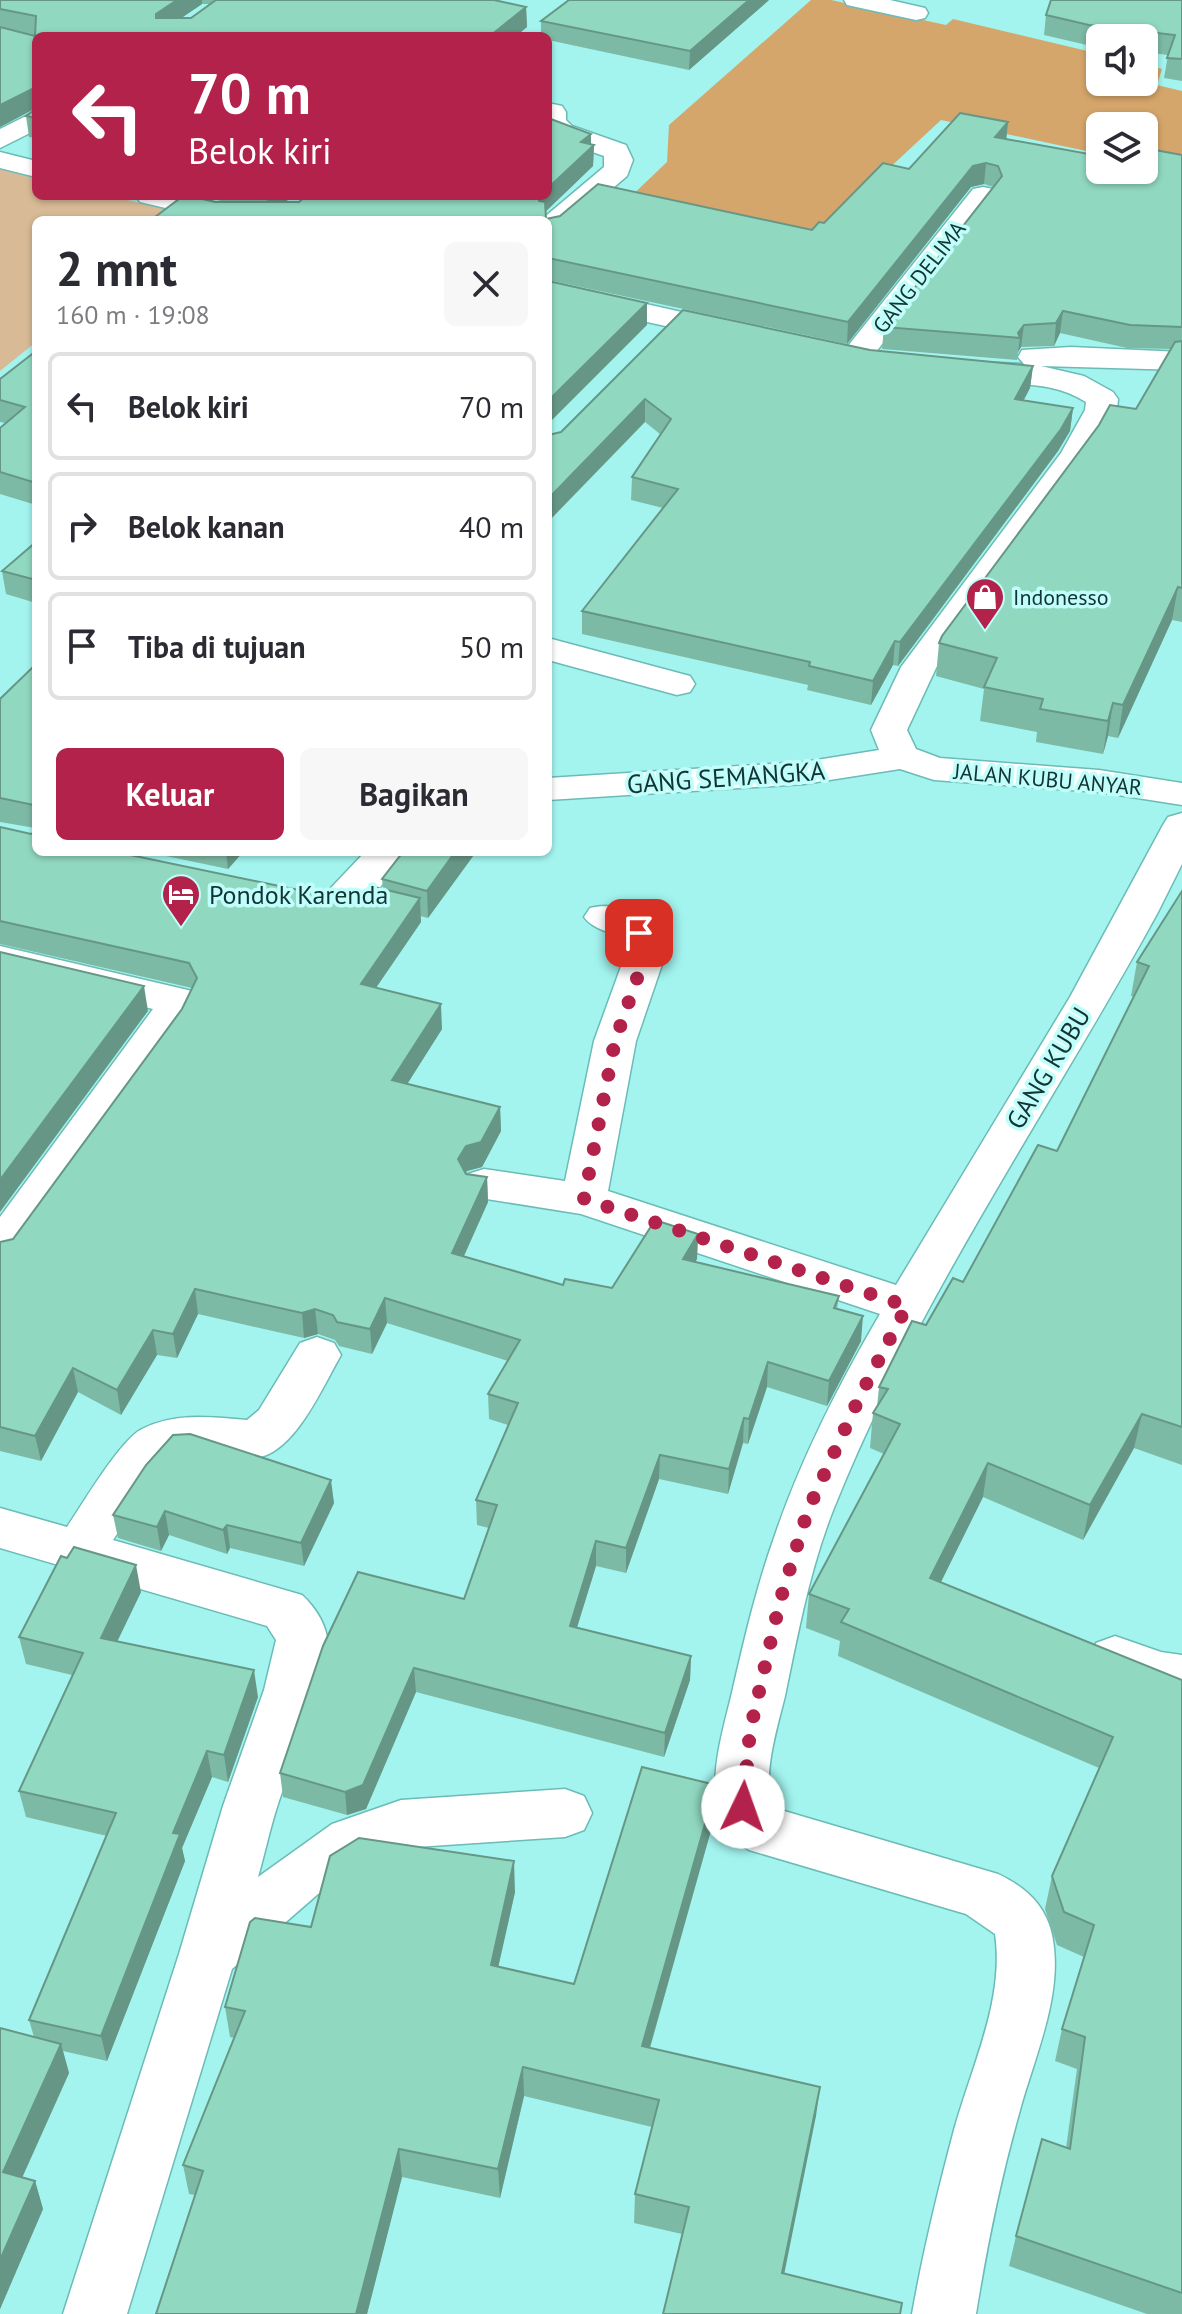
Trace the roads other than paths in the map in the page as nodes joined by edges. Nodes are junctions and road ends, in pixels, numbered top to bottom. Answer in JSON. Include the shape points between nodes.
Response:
{"nodes":[{"id":1,"x":856,"y":0,"type":"edge"},
{"id":2,"x":916,"y":13,"type":"dead end"},
{"id":3,"x":553,"y":112,"type":"dead end"},
{"id":4,"x":32,"y":121,"type":"edge"},
{"id":5,"x":552,"y":122,"type":"edge"},
{"id":6,"x":552,"y":122,"type":"edge"},
{"id":7,"x":0,"y":140,"type":"edge"},
{"id":8,"x":0,"y":160,"type":"edge"},
{"id":9,"x":32,"y":168,"type":"edge"},
{"id":10,"x":983,"y":195,"type":"edge"},
{"id":11,"x":167,"y":200,"type":"edge"},
{"id":12,"x":237,"y":216,"type":"edge"},
{"id":13,"x":552,"y":226,"type":"edge"},
{"id":14,"x":552,"y":292,"type":"edge"},
{"id":15,"x":763,"y":340,"type":"edge"},
{"id":16,"x":1182,"y":361,"type":"edge"},
{"id":17,"x":895,"y":365,"type":"edge"},
{"id":18,"x":552,"y":650,"type":"edge"},
{"id":19,"x":677,"y":684,"type":"dead end"},
{"id":20,"x":903,"y":757,"type":"junction"},
{"id":21,"x":552,"y":789,"type":"edge"},
{"id":22,"x":1182,"y":794,"type":"edge"},
{"id":23,"x":1182,"y":825,"type":"edge"},
{"id":24,"x":383,"y":856,"type":"edge"},
{"id":25,"x":255,"y":891,"type":"edge"},
{"id":26,"x":604,"y":917,"type":"dead end"},
{"id":27,"x":0,"y":959,"type":"edge"},
{"id":28,"x":484,"y":1185,"type":"edge"},
{"id":29,"x":584,"y":1199,"type":"junction"},
{"id":30,"x":0,"y":1250,"type":"edge"},
{"id":31,"x":907,"y":1306,"type":"junction"},
{"id":32,"x":317,"y":1355,"type":"dead end"},
{"id":33,"x":0,"y":1528,"type":"edge"},
{"id":34,"x":79,"y":1551,"type":"junction"},
{"id":35,"x":1114,"y":1658,"type":"edge"},
{"id":36,"x":1182,"y":1677,"type":"edge"},
{"id":37,"x":565,"y":1813,"type":"dead end"},
{"id":38,"x":208,"y":1954,"type":"junction"},
{"id":39,"x":95,"y":2314,"type":"edge"},
{"id":40,"x":944,"y":2314,"type":"edge"}],
"edges":[{"from":1,"to":2,"type":"street"},
{"from":3,"to":6,"type":"street"},
{"from":4,"to":7,"type":"street"},
{"from":5,"to":13,"type":"street","via":[[562,132],[616,151],[619,160],[617,170]]},
{"from":8,"to":9,"type":"street"},
{"from":10,"to":17,"type":"street","name":"GANG DELIMA","via":[[840,355]]},
{"from":11,"to":12,"type":"street"},
{"from":14,"to":15,"type":"street","via":[[664,329]]},
{"from":16,"to":20,"type":"street","via":[[1038,357],[952,369],[1059,378],[1089,389],[1102,399],[1101,410],[1076,455],[919,667],[889,730]]},
{"from":18,"to":19,"type":"street"},
{"from":20,"to":21,"type":"street","name":"GANG SEMANGKA","via":[[804,773]]},
{"from":20,"to":22,"type":"street","name":"JALAN KUBU ANYAR","via":[[954,773],[1099,781]]},
{"from":23,"to":31,"type":"street","name":"GANG KUBU","via":[[1126,935]]},
{"from":24,"to":25,"type":"street","via":[[335,906]]},
{"from":26,"to":29,"type":"street","via":[[639,933],[647,950],[615,1041]]},
{"from":27,"to":30,"type":"street","via":[[177,1001],[168,1022]]},
{"from":28,"to":29,"type":"street"},
{"from":29,"to":31,"type":"street"},
{"from":31,"to":40,"type":"street","name":"GANG KUBU","via":[[808,1510],[750,1731],[743,1807],[753,1824],[769,1833],[978,1892],[1007,1906],[1023,1930],[1028,1964],[1021,1999],[971,2182]]},
{"from":32,"to":34,"type":"street","via":[[276,1423],[256,1439],[197,1435],[154,1443]]},
{"from":33,"to":34,"type":"street"},
{"from":34,"to":38,"type":"street","via":[[284,1610],[295,1620],[302,1640]]},
{"from":35,"to":36,"type":"street"},
{"from":37,"to":38,"type":"street","via":[[401,1824],[352,1841],[298,1877]]},
{"from":38,"to":39,"type":"street"}]}
